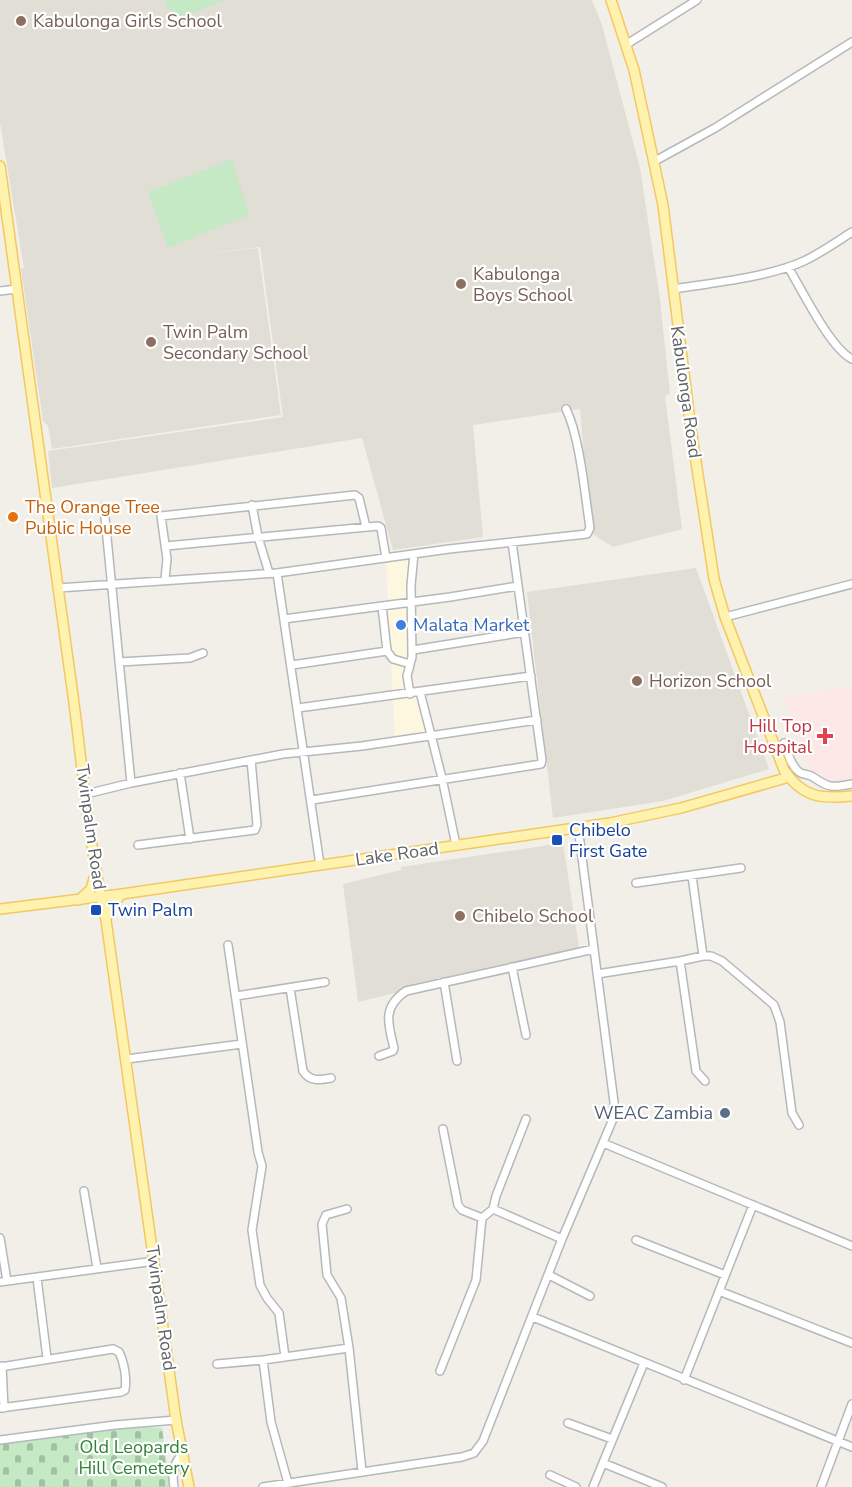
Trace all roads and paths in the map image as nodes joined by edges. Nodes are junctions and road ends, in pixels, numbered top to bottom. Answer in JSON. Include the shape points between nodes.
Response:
{"nodes":[{"id":1,"x":611,"y":0,"type":"edge"},
{"id":2,"x":697,"y":0,"type":"edge"},
{"id":3,"x":852,"y":42,"type":"edge"},
{"id":4,"x":627,"y":44,"type":"junction"},
{"id":5,"x":655,"y":161,"type":"junction"},
{"id":6,"x":0,"y":166,"type":"edge"},
{"id":7,"x":852,"y":232,"type":"edge"},
{"id":8,"x":788,"y":267,"type":"junction"},
{"id":9,"x":16,"y":289,"type":"junction"},
{"id":10,"x":673,"y":289,"type":"junction"},
{"id":11,"x":0,"y":291,"type":"edge"},
{"id":12,"x":852,"y":359,"type":"edge"},
{"id":13,"x":566,"y":410,"type":"dead end"},
{"id":14,"x":252,"y":505,"type":"junction"},
{"id":15,"x":104,"y":507,"type":"dead end"},
{"id":16,"x":366,"y":527,"type":"junction"},
{"id":17,"x":258,"y":537,"type":"junction"},
{"id":18,"x":512,"y":542,"type":"junction"},
{"id":19,"x":166,"y":546,"type":"junction"},
{"id":20,"x":414,"y":554,"type":"junction"},
{"id":21,"x":386,"y":558,"type":"junction"},
{"id":22,"x":273,"y":573,"type":"junction"},
{"id":23,"x":165,"y":579,"type":"junction"},
{"id":24,"x":111,"y":584,"type":"junction"},
{"id":25,"x":852,"y":584,"type":"edge"},
{"id":26,"x":518,"y":586,"type":"junction"},
{"id":27,"x":58,"y":588,"type":"junction"},
{"id":28,"x":411,"y":602,"type":"junction"},
{"id":29,"x":382,"y":606,"type":"junction"},
{"id":30,"x":725,"y":617,"type":"junction"},
{"id":31,"x":284,"y":619,"type":"junction"},
{"id":32,"x":525,"y":632,"type":"junction"},
{"id":33,"x":413,"y":650,"type":"junction"},
{"id":34,"x":387,"y":651,"type":"junction"},
{"id":35,"x":203,"y":653,"type":"dead end"},
{"id":36,"x":119,"y":662,"type":"junction"},
{"id":37,"x":410,"y":664,"type":"junction"},
{"id":38,"x":292,"y":665,"type":"junction"},
{"id":39,"x":531,"y":676,"type":"junction"},
{"id":40,"x":420,"y":692,"type":"junction"},
{"id":41,"x":410,"y":694,"type":"junction"},
{"id":42,"x":298,"y":708,"type":"junction"},
{"id":43,"x":537,"y":720,"type":"junction"},
{"id":44,"x":430,"y":736,"type":"junction"},
{"id":45,"x":784,"y":743,"type":"dead end"},
{"id":46,"x":305,"y":753,"type":"junction"},
{"id":47,"x":251,"y":760,"type":"junction"},
{"id":48,"x":180,"y":773,"type":"junction"},
{"id":49,"x":789,"y":777,"type":"junction"},
{"id":50,"x":442,"y":778,"type":"junction"},
{"id":51,"x":131,"y":783,"type":"junction"},
{"id":52,"x":852,"y":783,"type":"edge"},
{"id":53,"x":86,"y":794,"type":"junction"},
{"id":54,"x":852,"y":796,"type":"edge"},
{"id":55,"x":312,"y":800,"type":"junction"},
{"id":56,"x":578,"y":827,"type":"junction"},
{"id":57,"x":190,"y":839,"type":"junction"},
{"id":58,"x":138,"y":845,"type":"dead end"},
{"id":59,"x":456,"y":845,"type":"junction"},
{"id":60,"x":320,"y":865,"type":"junction"},
{"id":61,"x":741,"y":868,"type":"dead end"},
{"id":62,"x":95,"y":873,"type":"junction"},
{"id":63,"x":692,"y":876,"type":"junction"},
{"id":64,"x":636,"y":883,"type":"dead end"},
{"id":65,"x":122,"y":894,"type":"junction"},
{"id":66,"x":100,"y":897,"type":"junction"},
{"id":67,"x":79,"y":900,"type":"junction"},
{"id":68,"x":0,"y":909,"type":"edge"},
{"id":69,"x":106,"y":920,"type":"junction"},
{"id":70,"x":228,"y":945,"type":"dead end"},
{"id":71,"x":594,"y":949,"type":"junction"},
{"id":72,"x":703,"y":956,"type":"junction"},
{"id":73,"x":680,"y":961,"type":"junction"},
{"id":74,"x":512,"y":967,"type":"junction"},
{"id":75,"x":597,"y":974,"type":"junction"},
{"id":76,"x":325,"y":982,"type":"dead end"},
{"id":77,"x":444,"y":982,"type":"junction"},
{"id":78,"x":290,"y":988,"type":"junction"},
{"id":79,"x":236,"y":996,"type":"junction"},
{"id":80,"x":526,"y":1035,"type":"dead end"},
{"id":81,"x":242,"y":1044,"type":"junction"},
{"id":82,"x":379,"y":1056,"type":"dead end"},
{"id":83,"x":127,"y":1059,"type":"junction"},
{"id":84,"x":457,"y":1061,"type":"dead end"},
{"id":85,"x":332,"y":1078,"type":"dead end"},
{"id":86,"x":705,"y":1081,"type":"dead end"},
{"id":87,"x":526,"y":1119,"type":"dead end"},
{"id":88,"x":799,"y":1125,"type":"dead end"},
{"id":89,"x":443,"y":1129,"type":"dead end"},
{"id":90,"x":603,"y":1143,"type":"junction"},
{"id":91,"x":84,"y":1191,"type":"dead end"},
{"id":92,"x":753,"y":1205,"type":"junction"},
{"id":93,"x":347,"y":1209,"type":"dead end"},
{"id":94,"x":493,"y":1209,"type":"junction"},
{"id":95,"x":482,"y":1218,"type":"junction"},
{"id":96,"x":0,"y":1238,"type":"edge"},
{"id":97,"x":562,"y":1239,"type":"junction"},
{"id":98,"x":636,"y":1240,"type":"dead end"},
{"id":99,"x":852,"y":1246,"type":"edge"},
{"id":100,"x":154,"y":1261,"type":"junction"},
{"id":101,"x":98,"y":1269,"type":"junction"},
{"id":102,"x":549,"y":1275,"type":"junction"},
{"id":103,"x":725,"y":1275,"type":"junction"},
{"id":104,"x":37,"y":1278,"type":"junction"},
{"id":105,"x":3,"y":1282,"type":"edge"},
{"id":106,"x":719,"y":1291,"type":"junction"},
{"id":107,"x":590,"y":1296,"type":"dead end"},
{"id":108,"x":533,"y":1317,"type":"junction"},
{"id":109,"x":852,"y":1343,"type":"edge"},
{"id":110,"x":349,"y":1348,"type":"junction"},
{"id":111,"x":285,"y":1357,"type":"junction"},
{"id":112,"x":47,"y":1358,"type":"junction"},
{"id":113,"x":263,"y":1360,"type":"junction"},
{"id":114,"x":644,"y":1363,"type":"junction"},
{"id":115,"x":217,"y":1364,"type":"dead end"},
{"id":116,"x":1,"y":1366,"type":"edge"},
{"id":117,"x":440,"y":1371,"type":"dead end"},
{"id":118,"x":684,"y":1380,"type":"junction"},
{"id":119,"x":852,"y":1404,"type":"edge"},
{"id":120,"x":2,"y":1408,"type":"edge"},
{"id":121,"x":176,"y":1420,"type":"junction"},
{"id":122,"x":568,"y":1424,"type":"dead end"},
{"id":123,"x":612,"y":1439,"type":"junction"},
{"id":124,"x":0,"y":1440,"type":"edge"},
{"id":125,"x":838,"y":1442,"type":"junction"},
{"id":126,"x":852,"y":1448,"type":"edge"},
{"id":127,"x":183,"y":1454,"type":"junction"},
{"id":128,"x":603,"y":1463,"type":"junction"},
{"id":129,"x":362,"y":1471,"type":"junction"},
{"id":130,"x":550,"y":1475,"type":"dead end"},
{"id":131,"x":313,"y":1478,"type":"junction"},
{"id":132,"x":288,"y":1483,"type":"junction"},
{"id":133,"x":174,"y":1487,"type":"edge"},
{"id":134,"x":189,"y":1487,"type":"edge"},
{"id":135,"x":263,"y":1487,"type":"edge"},
{"id":136,"x":314,"y":1487,"type":"edge"},
{"id":137,"x":576,"y":1487,"type":"edge"},
{"id":138,"x":593,"y":1487,"type":"edge"},
{"id":139,"x":662,"y":1487,"type":"edge"},
{"id":140,"x":821,"y":1487,"type":"edge"}],
"edges":[{"from":1,"to":4,"type":"main road","name":"Kabulonga Road"},
{"from":2,"to":4,"type":"street"},
{"from":3,"to":5,"type":"street"},
{"from":4,"to":5,"type":"main road","name":"Kabulonga Road"},
{"from":5,"to":10,"type":"main road","name":"Kabulonga Road"},
{"from":6,"to":9,"type":"main road","name":"Twinpalm Road"},
{"from":7,"to":8,"type":"street"},
{"from":8,"to":10,"type":"street"},
{"from":8,"to":12,"type":"street","via":[[830,335]]},
{"from":9,"to":11,"type":"street"},
{"from":9,"to":27,"type":"main road","name":"Twinpalm Road"},
{"from":10,"to":30,"type":"main road","name":"Kabulonga Road","via":[[708,545]]},
{"from":13,"to":18,"type":"street","via":[[590,531]]},
{"from":14,"to":16,"type":"street","via":[[355,495]]},
{"from":14,"to":17,"type":"street"},
{"from":14,"to":19,"type":"street","via":[[161,516]]},
{"from":15,"to":24,"type":"street"},
{"from":16,"to":17,"type":"street"},
{"from":16,"to":21,"type":"street","via":[[380,526]]},
{"from":17,"to":19,"type":"street"},
{"from":17,"to":22,"type":"street"},
{"from":18,"to":20,"type":"street"},
{"from":18,"to":26,"type":"street"},
{"from":19,"to":23,"type":"street"},
{"from":20,"to":21,"type":"street"},
{"from":20,"to":28,"type":"street"},
{"from":21,"to":22,"type":"street"},
{"from":22,"to":23,"type":"street"},
{"from":22,"to":31,"type":"street"},
{"from":23,"to":24,"type":"street"},
{"from":24,"to":27,"type":"street"},
{"from":24,"to":36,"type":"street"},
{"from":25,"to":30,"type":"street"},
{"from":26,"to":28,"type":"street"},
{"from":26,"to":32,"type":"street"},
{"from":27,"to":53,"type":"main road","name":"Twinpalm Road"},
{"from":28,"to":29,"type":"street"},
{"from":28,"to":33,"type":"street"},
{"from":29,"to":31,"type":"street"},
{"from":29,"to":34,"type":"street"},
{"from":30,"to":49,"type":"main road","name":"Kabulonga Road"},
{"from":31,"to":38,"type":"street"},
{"from":32,"to":33,"type":"street"},
{"from":32,"to":39,"type":"street"},
{"from":33,"to":37,"type":"street"},
{"from":34,"to":37,"type":"street","via":[[393,658]]},
{"from":34,"to":38,"type":"street"},
{"from":35,"to":36,"type":"street","via":[[190,658]]},
{"from":36,"to":51,"type":"street"},
{"from":37,"to":41,"type":"street"},
{"from":38,"to":42,"type":"street"},
{"from":39,"to":40,"type":"street"},
{"from":39,"to":43,"type":"street"},
{"from":40,"to":41,"type":"street"},
{"from":40,"to":44,"type":"street"},
{"from":41,"to":42,"type":"street"},
{"from":42,"to":46,"type":"street"},
{"from":43,"to":44,"type":"street"},
{"from":43,"to":50,"type":"street","via":[[542,759],[539,766]]},
{"from":44,"to":46,"type":"street"},
{"from":44,"to":50,"type":"street"},
{"from":45,"to":52,"type":"street","via":[[800,773],[812,776],[817,783],[836,787]]},
{"from":46,"to":47,"type":"street"},
{"from":46,"to":55,"type":"street"},
{"from":47,"to":48,"type":"street"},
{"from":47,"to":57,"type":"street","via":[[256,829]]},
{"from":48,"to":51,"type":"street"},
{"from":48,"to":57,"type":"street"},
{"from":49,"to":54,"type":"main road","via":[[813,795]]},
{"from":49,"to":56,"type":"main road","name":"Lake Road","via":[[645,817]]},
{"from":50,"to":55,"type":"street"},
{"from":50,"to":59,"type":"street"},
{"from":51,"to":53,"type":"street"},
{"from":53,"to":62,"type":"main road","name":"Twinpalm Road"},
{"from":55,"to":60,"type":"street"},
{"from":56,"to":59,"type":"main road","name":"Lake Road"},
{"from":56,"to":71,"type":"street"},
{"from":57,"to":58,"type":"street"},
{"from":59,"to":60,"type":"main road","name":"Lake Road"},
{"from":60,"to":65,"type":"main road","name":"Lake Road"},
{"from":61,"to":63,"type":"street"},
{"from":62,"to":66,"type":"main road","name":"Twinpalm Road"},
{"from":62,"to":67,"type":"main road","via":[[91,888]]},
{"from":63,"to":64,"type":"street"},
{"from":63,"to":72,"type":"street"},
{"from":65,"to":66,"type":"main road","name":"Lake Road"},
{"from":65,"to":69,"type":"main road","via":[[111,905]]},
{"from":66,"to":67,"type":"main road","name":"Lake Road"},
{"from":66,"to":69,"type":"main road","name":"Twinpalm Road"},
{"from":67,"to":68,"type":"main road","name":"Lake Road"},
{"from":69,"to":83,"type":"main road","name":"Twinpalm Road"},
{"from":70,"to":79,"type":"street"},
{"from":71,"to":74,"type":"street"},
{"from":71,"to":75,"type":"street"},
{"from":72,"to":73,"type":"street"},
{"from":72,"to":88,"type":"street","via":[[722,961],[774,1005],[780,1022],[792,1113]]},
{"from":73,"to":75,"type":"street"},
{"from":73,"to":86,"type":"street","via":[[696,1071]]},
{"from":74,"to":77,"type":"street"},
{"from":74,"to":80,"type":"street"},
{"from":75,"to":90,"type":"street","via":[[614,1102],[613,1119]]},
{"from":76,"to":78,"type":"street"},
{"from":77,"to":82,"type":"street","via":[[397,997],[388,1023],[394,1048]]},
{"from":77,"to":84,"type":"street"},
{"from":78,"to":79,"type":"street"},
{"from":78,"to":85,"type":"street","via":[[303,1071],[313,1080]]},
{"from":79,"to":81,"type":"street"},
{"from":81,"to":83,"type":"street"},
{"from":81,"to":111,"type":"street","via":[[262,1166],[252,1230],[260,1285],[279,1312]]},
{"from":83,"to":100,"type":"main road","name":"Twinpalm Road"},
{"from":87,"to":94,"type":"street"},
{"from":89,"to":95,"type":"street","via":[[458,1204],[462,1210]]},
{"from":90,"to":92,"type":"street"},
{"from":90,"to":97,"type":"street"},
{"from":91,"to":101,"type":"street"},
{"from":92,"to":99,"type":"street"},
{"from":92,"to":103,"type":"street"},
{"from":93,"to":110,"type":"street","via":[[326,1215],[322,1224],[327,1275],[341,1298]]},
{"from":94,"to":95,"type":"street"},
{"from":94,"to":97,"type":"street"},
{"from":95,"to":117,"type":"street","via":[[476,1280]]},
{"from":96,"to":105,"type":"street"},
{"from":97,"to":102,"type":"street"},
{"from":98,"to":103,"type":"street"},
{"from":100,"to":101,"type":"street"},
{"from":100,"to":121,"type":"main road","name":"Twinpalm Road"},
{"from":101,"to":104,"type":"street"},
{"from":102,"to":107,"type":"street"},
{"from":102,"to":108,"type":"street"},
{"from":103,"to":106,"type":"street"},
{"from":104,"to":105,"type":"street"},
{"from":104,"to":112,"type":"street"},
{"from":106,"to":109,"type":"street"},
{"from":106,"to":118,"type":"street"},
{"from":108,"to":114,"type":"street"},
{"from":108,"to":129,"type":"street","via":[[483,1441],[474,1453]]},
{"from":110,"to":111,"type":"street"},
{"from":110,"to":129,"type":"street"},
{"from":111,"to":113,"type":"street"},
{"from":112,"to":116,"type":"street"},
{"from":112,"to":120,"type":"street","via":[[113,1349],[122,1357],[125,1390]]},
{"from":113,"to":115,"type":"street"},
{"from":113,"to":132,"type":"street","via":[[271,1422]]},
{"from":114,"to":118,"type":"street"},
{"from":114,"to":123,"type":"street"},
{"from":116,"to":120,"type":"street"},
{"from":118,"to":125,"type":"street"},
{"from":119,"to":125,"type":"street"},
{"from":121,"to":124,"type":"street"},
{"from":121,"to":127,"type":"main road","name":"Twinpalm Road"},
{"from":122,"to":123,"type":"street"},
{"from":123,"to":128,"type":"street"},
{"from":125,"to":126,"type":"street"},
{"from":125,"to":140,"type":"street"},
{"from":127,"to":133,"type":"street","via":[[176,1460]]},
{"from":127,"to":134,"type":"main road","name":"Twinpalm Road"},
{"from":128,"to":138,"type":"street"},
{"from":128,"to":139,"type":"street"},
{"from":129,"to":131,"type":"street"},
{"from":130,"to":137,"type":"street"},
{"from":131,"to":132,"type":"street"},
{"from":131,"to":136,"type":"street"},
{"from":132,"to":135,"type":"street"}]}
